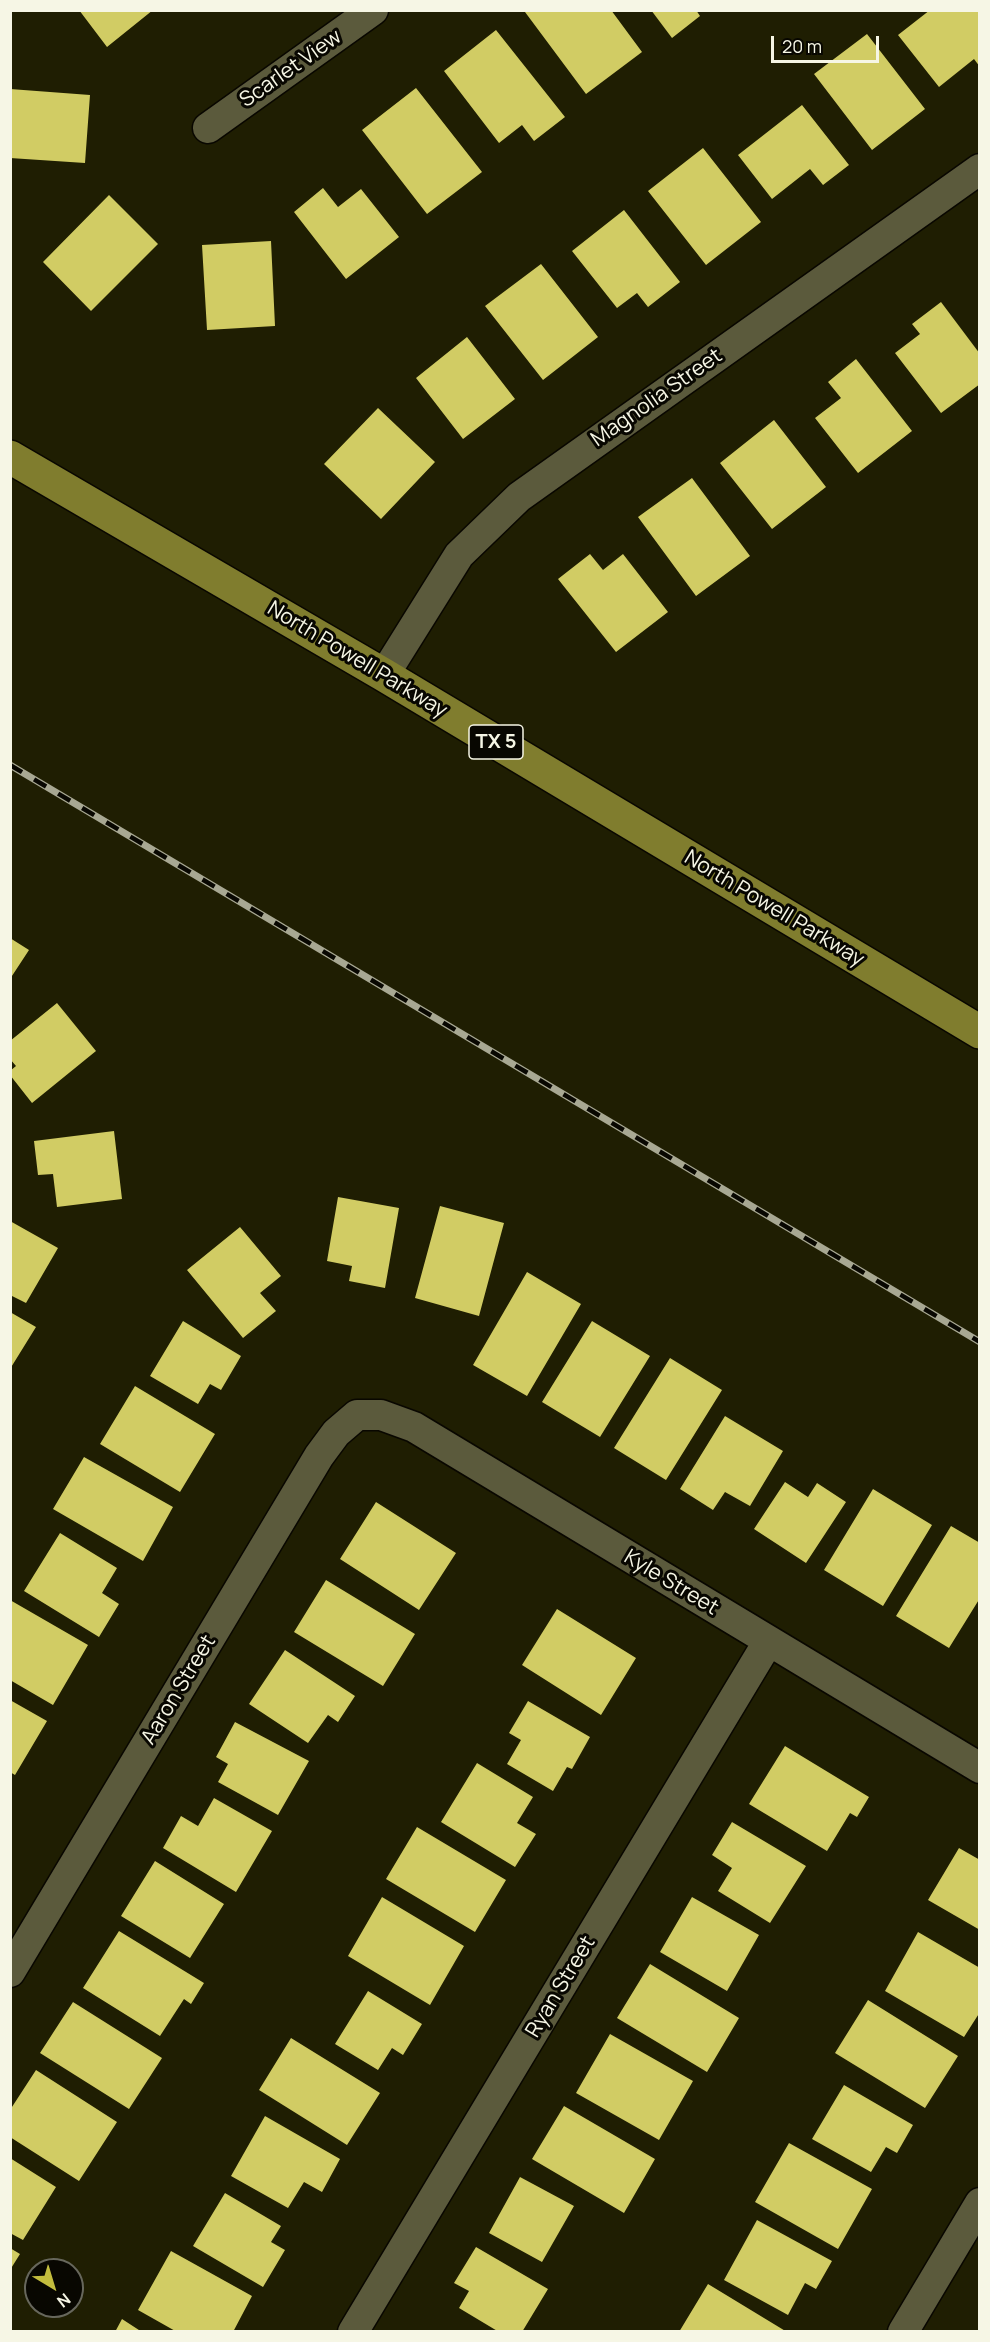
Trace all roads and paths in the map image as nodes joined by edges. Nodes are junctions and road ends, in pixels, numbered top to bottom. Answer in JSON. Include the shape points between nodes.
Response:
{"nodes":[{"id":1,"x":373,"y":10,"type":"edge"},
{"id":2,"x":208,"y":128,"type":"dead end"},
{"id":3,"x":980,"y":169,"type":"edge"},
{"id":4,"x":10,"y":457,"type":"edge"},
{"id":5,"x":384,"y":675,"type":"junction"},
{"id":6,"x":980,"y":1032,"type":"edge"},
{"id":7,"x":357,"y":1415,"type":"joint"},
{"id":8,"x":768,"y":1642,"type":"junction"},
{"id":9,"x":980,"y":1768,"type":"edge"},
{"id":10,"x":10,"y":1972,"type":"edge"},
{"id":11,"x":980,"y":2203,"type":"edge"},
{"id":12,"x":353,"y":2331,"type":"edge"},
{"id":13,"x":903,"y":2331,"type":"edge"}],
"edges":[{"from":1,"to":2,"type":"street","name":"Scarlet View"},
{"from":3,"to":5,"type":"street","name":"Magnolia Street","via":[[519,497],[459,555]]},
{"from":4,"to":5,"type":"main road","name":"North Powell Parkway","number":"TX 5"},
{"from":5,"to":6,"type":"main road","name":"North Powell Parkway","number":"TX 5"},
{"from":7,"to":8,"type":"street","name":"Kyle Street","via":[[381,1414],[414,1427]]},
{"from":7,"to":10,"type":"street","name":"Aaron Street","via":[[336,1433],[319,1456]]},
{"from":8,"to":9,"type":"street","name":"Kyle Street"},
{"from":8,"to":12,"type":"street","name":"Ryan Street"},
{"from":11,"to":13,"type":"street"}]}
